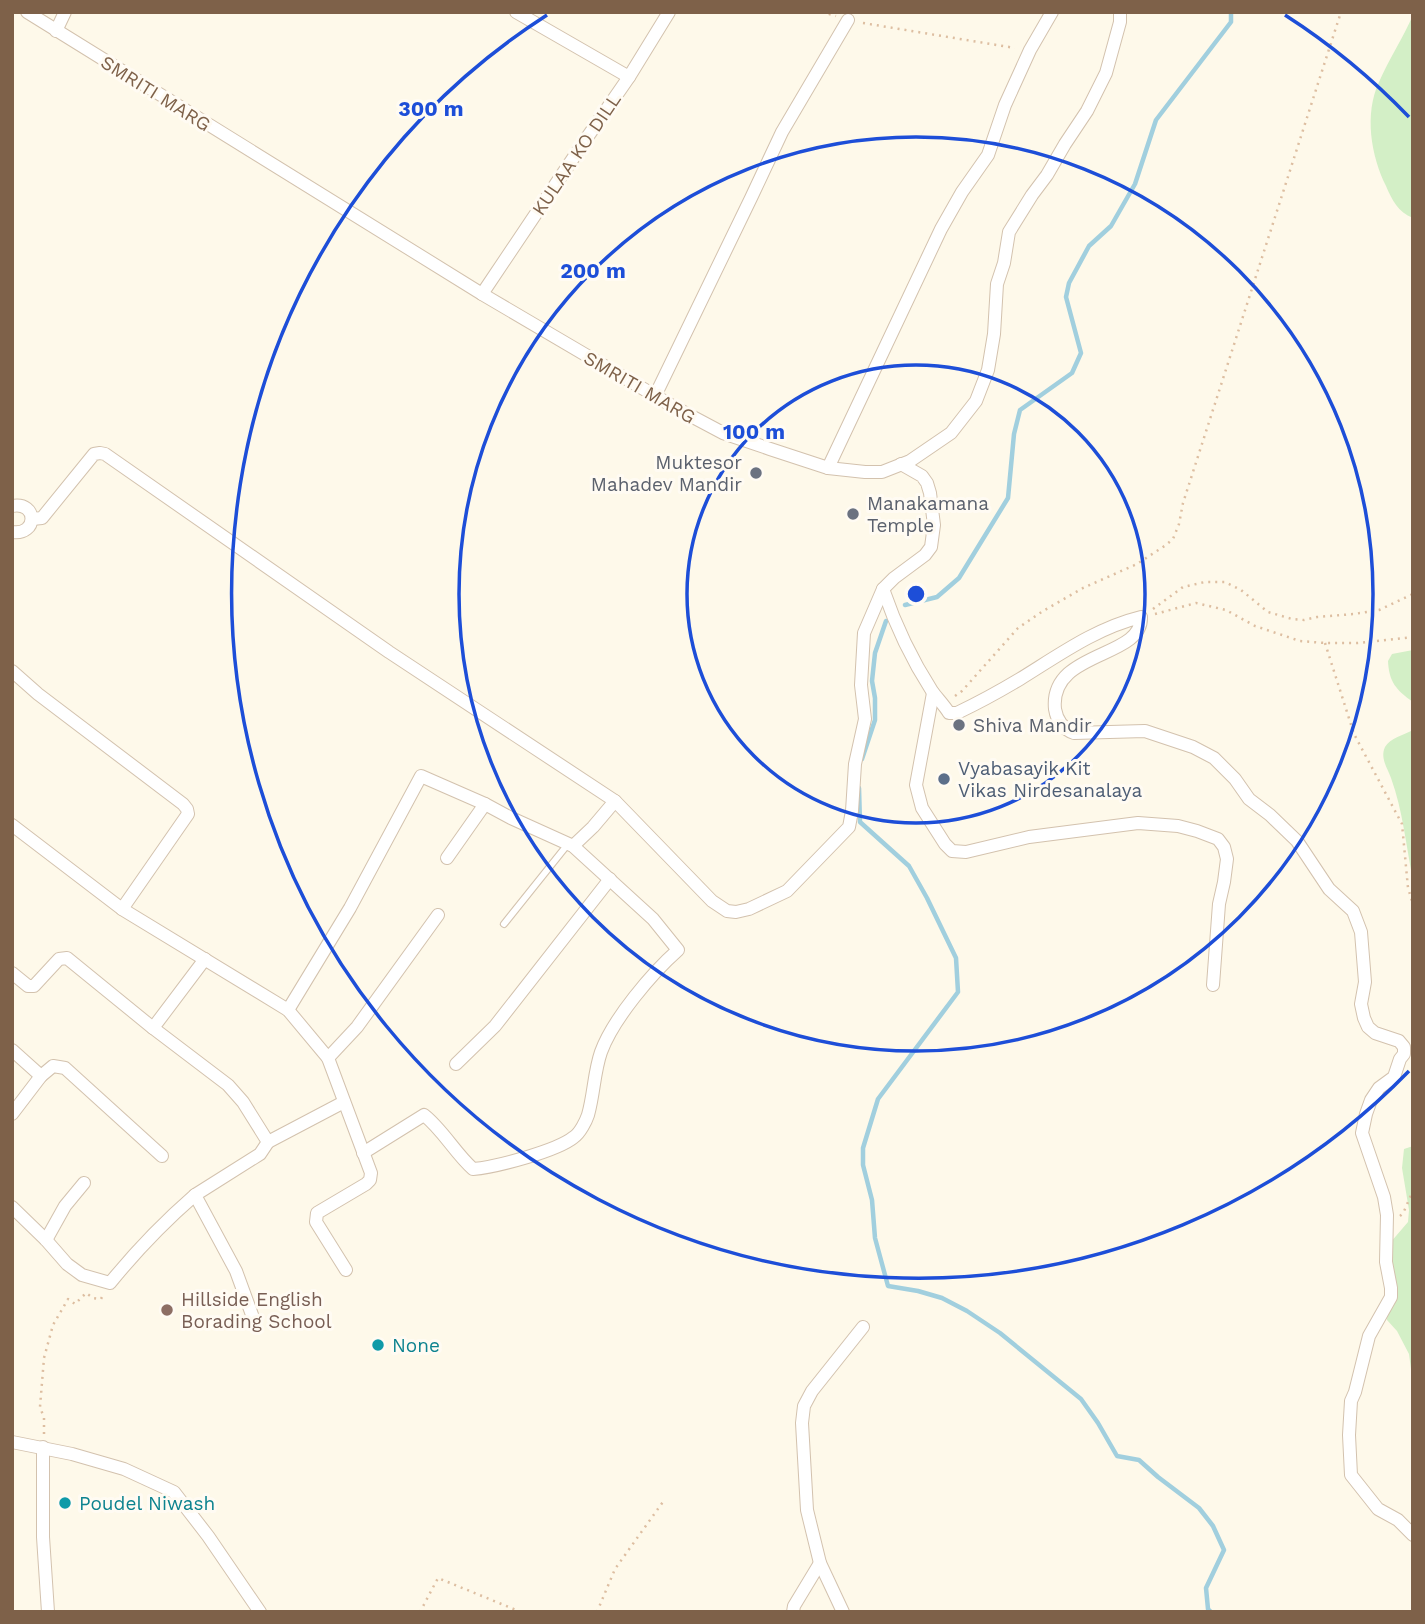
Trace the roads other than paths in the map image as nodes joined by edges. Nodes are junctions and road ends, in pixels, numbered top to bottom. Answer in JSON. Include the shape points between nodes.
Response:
{"nodes":[{"id":1,"x":27,"y":12,"type":"edge"},
{"id":2,"x":65,"y":12,"type":"edge"},
{"id":3,"x":516,"y":12,"type":"edge"},
{"id":4,"x":669,"y":12,"type":"edge"},
{"id":5,"x":1052,"y":12,"type":"edge"},
{"id":6,"x":1120,"y":12,"type":"edge"},
{"id":7,"x":848,"y":20,"type":"road end"},
{"id":8,"x":56,"y":31,"type":"junction"},
{"id":9,"x":629,"y":77,"type":"junction"},
{"id":10,"x":482,"y":294,"type":"junction"},
{"id":11,"x":655,"y":397,"type":"junction"},
{"id":12,"x":901,"y":464,"type":"junction"},
{"id":13,"x":828,"y":468,"type":"junction"},
{"id":14,"x":12,"y":506,"type":"edge"},
{"id":15,"x":32,"y":519,"type":"junction"},
{"id":16,"x":12,"y":532,"type":"edge"},
{"id":17,"x":883,"y":589,"type":"junction"},
{"id":18,"x":12,"y":671,"type":"edge"},
{"id":19,"x":933,"y":693,"type":"junction"},
{"id":20,"x":615,"y":801,"type":"junction"},
{"id":21,"x":485,"y":804,"type":"junction"},
{"id":22,"x":12,"y":825,"type":"edge"},
{"id":23,"x":570,"y":845,"type":"junction"},
{"id":24,"x":447,"y":858,"type":"dead end"},
{"id":25,"x":610,"y":878,"type":"junction"},
{"id":26,"x":122,"y":909,"type":"junction"},
{"id":27,"x":438,"y":915,"type":"dead end"},
{"id":28,"x":504,"y":924,"type":"dead end"},
{"id":29,"x":205,"y":959,"type":"junction"},
{"id":30,"x":12,"y":973,"type":"edge"},
{"id":31,"x":1213,"y":985,"type":"dead end"},
{"id":32,"x":288,"y":1010,"type":"junction"},
{"id":33,"x":153,"y":1028,"type":"junction"},
{"id":34,"x":12,"y":1050,"type":"edge"},
{"id":35,"x":328,"y":1058,"type":"junction"},
{"id":36,"x":456,"y":1064,"type":"dead end"},
{"id":37,"x":41,"y":1076,"type":"junction"},
{"id":38,"x":344,"y":1102,"type":"junction"},
{"id":39,"x":12,"y":1114,"type":"edge"},
{"id":40,"x":268,"y":1143,"type":"junction"},
{"id":41,"x":363,"y":1153,"type":"junction"},
{"id":42,"x":162,"y":1156,"type":"dead end"},
{"id":43,"x":84,"y":1183,"type":"dead end"},
{"id":44,"x":195,"y":1195,"type":"junction"},
{"id":45,"x":13,"y":1211,"type":"edge"},
{"id":46,"x":46,"y":1240,"type":"junction"},
{"id":47,"x":346,"y":1270,"type":"dead end"},
{"id":48,"x":255,"y":1323,"type":"dead end"},
{"id":49,"x":863,"y":1327,"type":"dead end"},
{"id":50,"x":12,"y":1442,"type":"edge"},
{"id":51,"x":43,"y":1447,"type":"junction"},
{"id":52,"x":1413,"y":1535,"type":"edge"},
{"id":53,"x":820,"y":1563,"type":"junction"},
{"id":54,"x":48,"y":1612,"type":"edge"},
{"id":55,"x":260,"y":1612,"type":"edge"},
{"id":56,"x":793,"y":1612,"type":"edge"},
{"id":57,"x":843,"y":1612,"type":"edge"}],
"edges":[{"from":1,"to":8,"type":"street","name":"SMRITI MARG"},
{"from":2,"to":8,"type":"street"},
{"from":3,"to":9,"type":"street"},
{"from":4,"to":9,"type":"street","name":"KULAA KO DILL"},
{"from":5,"to":13,"type":"street","via":[[1005,105],[988,155],[941,229]]},
{"from":6,"to":12,"type":"street","name":"SMRITI MARG","via":[[1106,73],[1087,111],[1009,232],[997,284],[988,370],[976,401],[951,433]]},
{"from":7,"to":11,"type":"street","via":[[782,132]]},
{"from":8,"to":10,"type":"street","name":"SMRITI MARG"},
{"from":9,"to":10,"type":"street","name":"KULAA KO DILL"},
{"from":10,"to":11,"type":"street","name":"SMRITI MARG"},
{"from":11,"to":13,"type":"street","name":"SMRITI MARG","via":[[723,433]]},
{"from":12,"to":13,"type":"street","name":"SMRITI MARG","via":[[882,472]]},
{"from":12,"to":17,"type":"street","via":[[927,483],[934,524],[931,547]]},
{"from":14,"to":15,"type":"street","via":[[25,507]]},
{"from":15,"to":16,"type":"street","via":[[26,530]]},
{"from":15,"to":20,"type":"street","via":[[42,518],[94,454],[105,454],[389,652]]},
{"from":17,"to":19,"type":"street"},
{"from":17,"to":20,"type":"street","via":[[864,633],[861,685],[865,719],[849,827],[788,891],[736,912],[718,907]]},
{"from":18,"to":26,"type":"street","via":[[187,809],[188,814]]},
{"from":19,"to":31,"type":"street","via":[[916,785],[922,808],[953,851],[1138,823],[1178,826],[1218,839],[1227,859]]},
{"from":19,"to":52,"type":"street","via":[[950,713],[957,713],[1091,636],[1141,617],[1136,634],[1063,679],[1056,693],[1059,722],[1074,733],[1145,731],[1214,758],[1249,799],[1297,841],[1329,889],[1353,911],[1361,932],[1364,1018],[1375,1033],[1399,1041],[1404,1054],[1394,1077],[1371,1100],[1362,1133],[1384,1198],[1391,1297],[1369,1336],[1351,1401],[1351,1475],[1378,1509]]},
{"from":20,"to":23,"type":"street"},
{"from":21,"to":23,"type":"street"},
{"from":21,"to":24,"type":"street"},
{"from":21,"to":32,"type":"street","via":[[421,776]]},
{"from":22,"to":26,"type":"street"},
{"from":23,"to":25,"type":"street"},
{"from":23,"to":28,"type":"lane"},
{"from":25,"to":36,"type":"street","via":[[495,1026]]},
{"from":25,"to":41,"type":"street","via":[[678,950],[615,1023],[601,1052],[588,1117],[576,1136],[557,1147],[473,1169],[424,1115]]},
{"from":26,"to":29,"type":"street"},
{"from":27,"to":35,"type":"street","via":[[357,1027]]},
{"from":29,"to":32,"type":"street"},
{"from":29,"to":33,"type":"street"},
{"from":30,"to":33,"type":"street","via":[[34,986],[59,959],[67,958]]},
{"from":32,"to":35,"type":"street"},
{"from":33,"to":40,"type":"street","via":[[228,1085]]},
{"from":34,"to":37,"type":"street"},
{"from":35,"to":38,"type":"street"},
{"from":37,"to":39,"type":"street"},
{"from":37,"to":42,"type":"street","via":[[53,1066],[65,1068]]},
{"from":38,"to":40,"type":"street"},
{"from":38,"to":41,"type":"street"},
{"from":40,"to":44,"type":"street","via":[[260,1153]]},
{"from":41,"to":47,"type":"street","via":[[370,1180],[316,1217]]},
{"from":43,"to":46,"type":"street"},
{"from":44,"to":46,"type":"street","via":[[110,1283],[82,1275]]},
{"from":44,"to":48,"type":"street","via":[[236,1271]]},
{"from":45,"to":46,"type":"street"},
{"from":49,"to":53,"type":"street","via":[[804,1406],[807,1510]]},
{"from":50,"to":51,"type":"street"},
{"from":51,"to":54,"type":"street"},
{"from":51,"to":55,"type":"street","via":[[124,1469],[174,1492]]},
{"from":53,"to":56,"type":"street"},
{"from":53,"to":57,"type":"street"}]}
